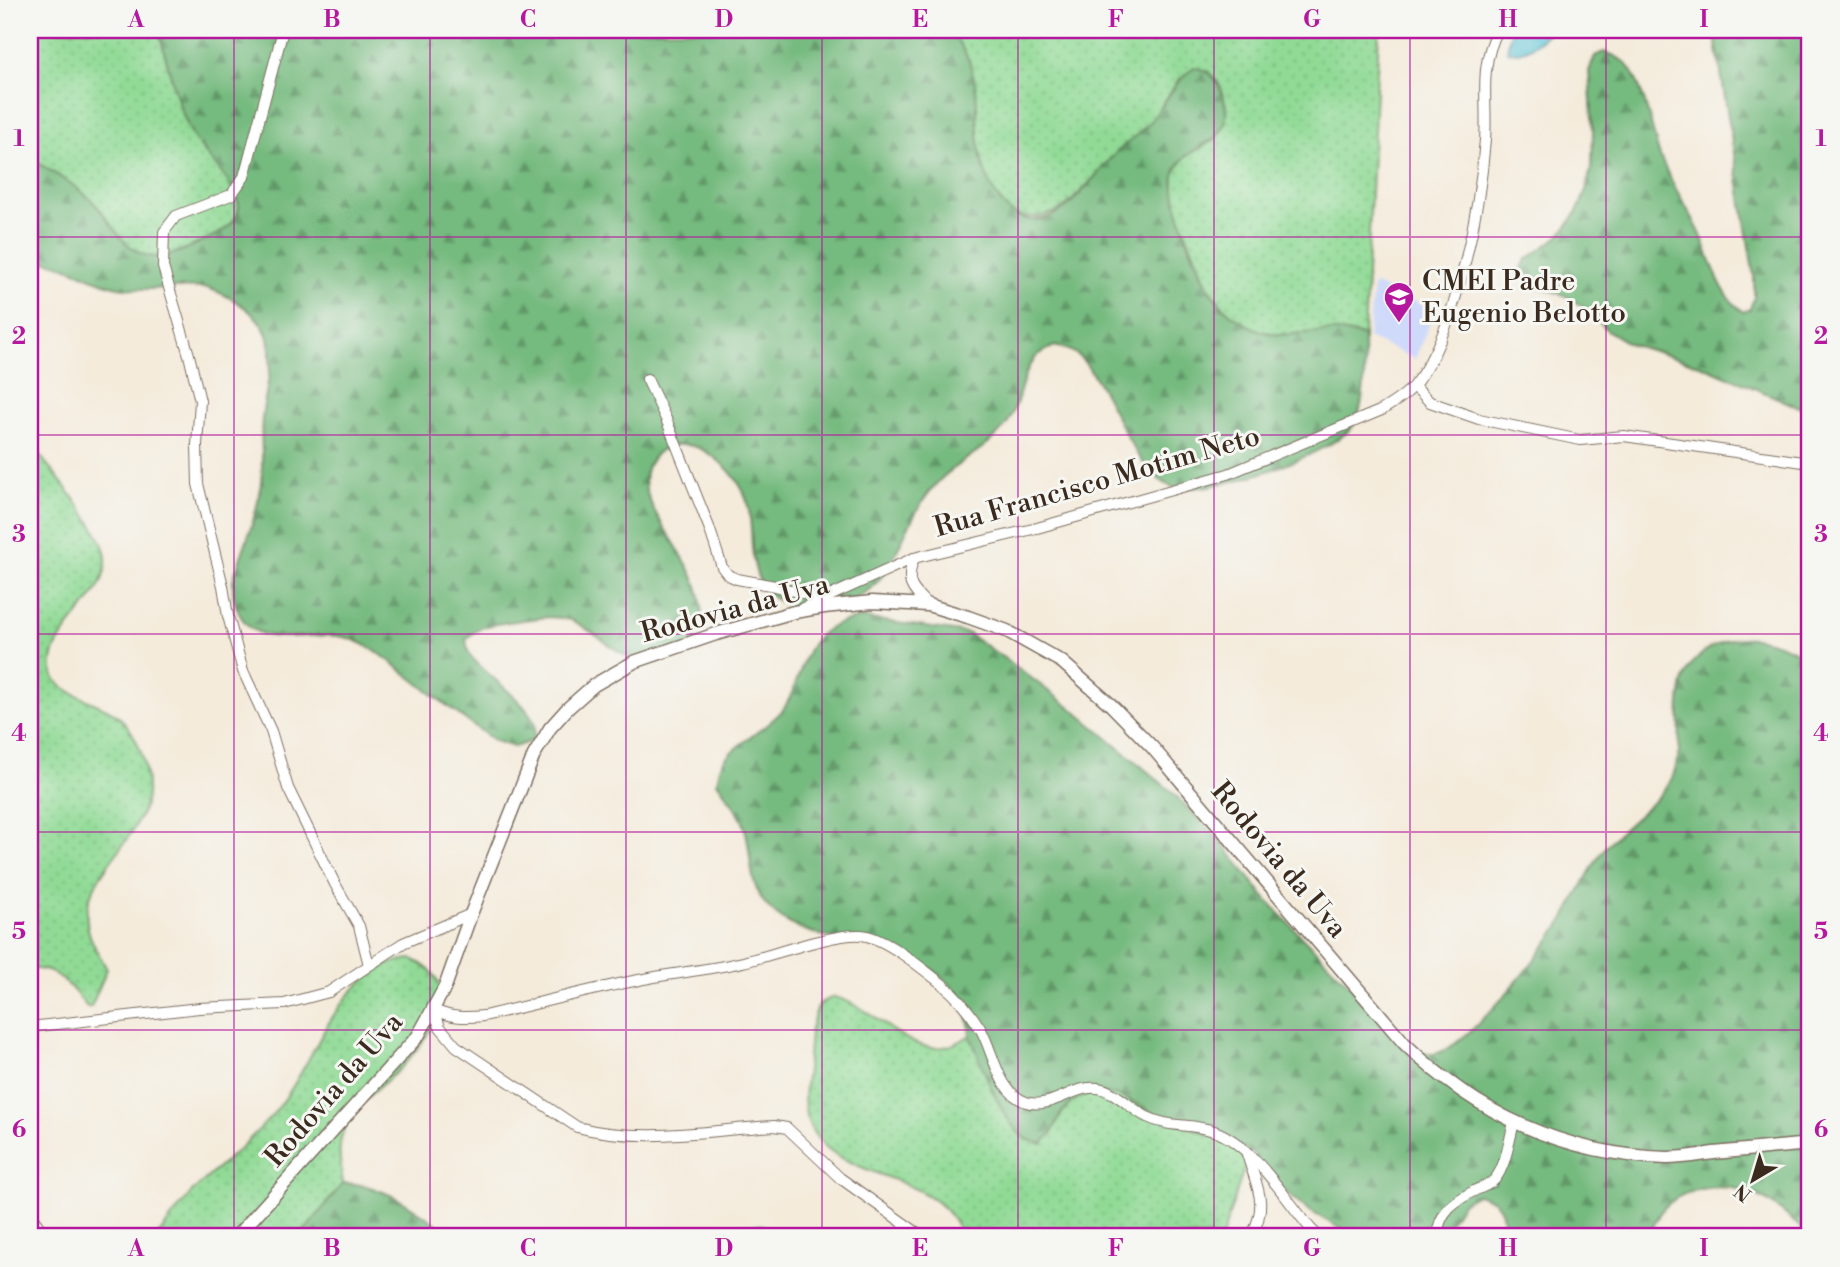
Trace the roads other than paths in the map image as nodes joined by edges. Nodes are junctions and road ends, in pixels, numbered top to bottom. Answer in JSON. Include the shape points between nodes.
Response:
{"nodes":[{"id":1,"x":283,"y":30,"type":"edge"},
{"id":2,"x":1498,"y":30,"type":"edge"},
{"id":3,"x":647,"y":379,"type":"dead end"},
{"id":4,"x":1414,"y":386,"type":"junction"},
{"id":5,"x":1810,"y":463,"type":"edge"},
{"id":6,"x":914,"y":558,"type":"junction"},
{"id":7,"x":821,"y":598,"type":"junction"},
{"id":8,"x":928,"y":606,"type":"junction"},
{"id":9,"x":794,"y":612,"type":"junction"},
{"id":10,"x":471,"y":914,"type":"junction"},
{"id":11,"x":369,"y":965,"type":"junction"},
{"id":12,"x":434,"y":1010,"type":"junction"},
{"id":13,"x":1810,"y":1025,"type":"edge"},
{"id":14,"x":30,"y":1027,"type":"edge"},
{"id":15,"x":1810,"y":1098,"type":"edge"},
{"id":16,"x":1514,"y":1123,"type":"junction"},
{"id":17,"x":1810,"y":1143,"type":"edge"},
{"id":18,"x":1247,"y":1154,"type":"junction"},
{"id":19,"x":30,"y":1214,"type":"edge"},
{"id":20,"x":46,"y":1237,"type":"edge"},
{"id":21,"x":236,"y":1237,"type":"edge"},
{"id":22,"x":923,"y":1237,"type":"edge"},
{"id":23,"x":1251,"y":1237,"type":"edge"},
{"id":24,"x":1324,"y":1237,"type":"edge"},
{"id":25,"x":1437,"y":1237,"type":"edge"}],
"edges":[{"from":1,"to":11,"type":"street","via":[[244,177],[231,195],[176,216],[164,232],[163,267],[200,401],[198,484],[243,671],[271,731],[288,788],[359,926]]},
{"from":2,"to":4,"type":"street","name":"Rua Francisco Motim Neto","via":[[1484,75],[1481,183],[1461,279],[1439,342]]},
{"from":3,"to":7,"type":"street","via":[[728,575]]},
{"from":4,"to":5,"type":"street","via":[[1430,402],[1479,419],[1580,440],[1624,436]]},
{"from":4,"to":6,"type":"street","name":"Rua Francisco Motim Neto","via":[[1382,410],[1228,474]]},
{"from":6,"to":7,"type":"street","name":"Rua Francisco Motim Neto"},
{"from":6,"to":8,"type":"street","via":[[909,582]]},
{"from":7,"to":9,"type":"street","name":"Rua Francisco Motim Neto"},
{"from":8,"to":9,"type":"street","name":"Rodovia da Uva","via":[[872,602]]},
{"from":8,"to":16,"type":"street","name":"Rodovia da Uva","via":[[1007,631],[1044,649],[1083,678],[1152,747],[1404,1043],[1448,1084]]},
{"from":9,"to":10,"type":"street","name":"Rodovia da Uva","via":[[634,662],[575,702],[550,728],[534,755]]},
{"from":10,"to":11,"type":"street","via":[[403,943]]},
{"from":10,"to":12,"type":"street","name":"Rodovia da Uva"},
{"from":11,"to":14,"type":"street","via":[[329,992],[284,1004],[199,1008]]},
{"from":12,"to":18,"type":"street","via":[[460,1018],[484,1016],[639,979],[691,973],[862,935],[904,957],[956,997],[981,1030],[1013,1096],[1045,1103],[1096,1087],[1160,1123],[1217,1132]]},
{"from":12,"to":21,"type":"street","name":"Rodovia da Uva","via":[[400,1058]]},
{"from":12,"to":22,"type":"street","via":[[440,1027],[456,1046],[577,1127],[656,1135],[787,1128],[840,1178]]},
{"from":13,"to":15,"type":"street","via":[[1806,1058]]},
{"from":16,"to":17,"type":"street","name":"Rodovia da Uva","via":[[1580,1145],[1636,1156],[1669,1158]]},
{"from":16,"to":25,"type":"street","via":[[1494,1180],[1450,1204]]},
{"from":18,"to":23,"type":"street","via":[[1261,1208]]},
{"from":18,"to":24,"type":"street","via":[[1310,1228]]},
{"from":19,"to":20,"type":"street"}]}
